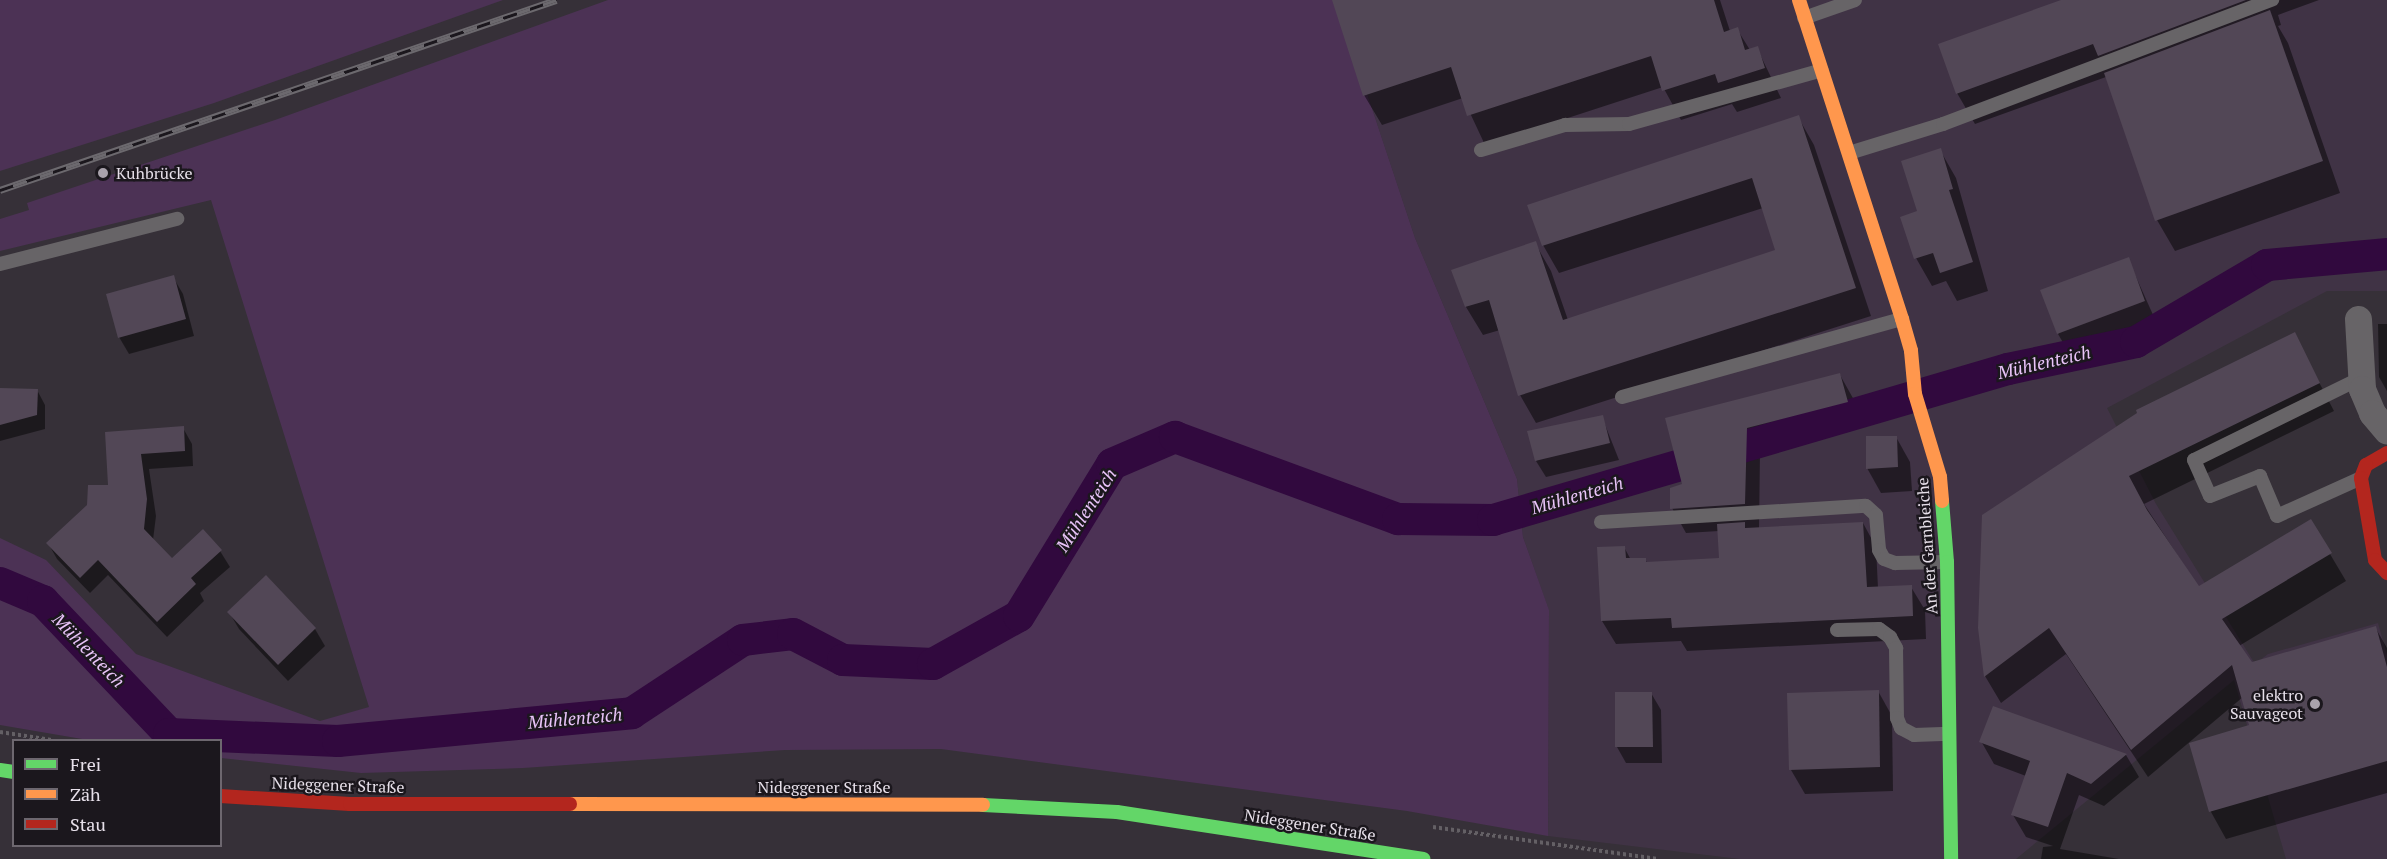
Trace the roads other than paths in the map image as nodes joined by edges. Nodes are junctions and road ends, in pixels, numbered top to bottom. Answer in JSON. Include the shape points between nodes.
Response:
{"nodes":[{"id":1,"x":1799,"y":0,"type":"edge"},
{"id":2,"x":1855,"y":0,"type":"edge"},
{"id":3,"x":2272,"y":0,"type":"edge"},
{"id":4,"x":1804,"y":18,"type":"junction"},
{"id":5,"x":1822,"y":70,"type":"junction"},
{"id":6,"x":1481,"y":150,"type":"dead end"},
{"id":7,"x":1849,"y":153,"type":"junction"},
{"id":8,"x":177,"y":219,"type":"dead end"},
{"id":9,"x":0,"y":264,"type":"edge"},
{"id":10,"x":1902,"y":319,"type":"junction"},
{"id":11,"x":2358,"y":319,"type":"dead end"},
{"id":12,"x":2361,"y":378,"type":"junction"},
{"id":13,"x":1622,"y":397,"type":"dead end"},
{"id":14,"x":2387,"y":431,"type":"edge"},
{"id":15,"x":2387,"y":453,"type":"edge"},
{"id":16,"x":2361,"y":478,"type":"junction"},
{"id":17,"x":1601,"y":522,"type":"dead end"},
{"id":18,"x":1947,"y":562,"type":"junction"},
{"id":19,"x":2387,"y":573,"type":"edge"},
{"id":20,"x":1837,"y":630,"type":"dead end"},
{"id":21,"x":1951,"y":734,"type":"junction"},
{"id":22,"x":222,"y":796,"type":"edge"},
{"id":23,"x":1423,"y":859,"type":"edge"},
{"id":24,"x":1951,"y":859,"type":"edge"}],
"edges":[{"from":1,"to":4,"type":"main road","name":"An der Garnbleiche"},
{"from":2,"to":4,"type":"lane"},
{"from":3,"to":7,"type":"lane","via":[[1944,123]]},
{"from":4,"to":5,"type":"main road","name":"An der Garnbleiche"},
{"from":5,"to":6,"type":"lane","via":[[1629,124],[1565,125]]},
{"from":5,"to":7,"type":"main road","name":"An der Garnbleiche"},
{"from":7,"to":10,"type":"main road","name":"An der Garnbleiche"},
{"from":8,"to":9,"type":"lane"},
{"from":10,"to":13,"type":"lane"},
{"from":10,"to":18,"type":"main road","name":"An der Garnbleiche","via":[[1911,351],[1920,417],[1940,477]]},
{"from":11,"to":12,"type":"street"},
{"from":12,"to":14,"type":"street","via":[[2372,413]]},
{"from":12,"to":16,"type":"lane","via":[[2194,460],[2210,496],[2260,476],[2277,516]]},
{"from":15,"to":16,"type":"main road","via":[[2366,465]]},
{"from":16,"to":19,"type":"main road","via":[[2375,560]]},
{"from":17,"to":18,"type":"lane","via":[[1866,506],[1875,515],[1879,550],[1884,559],[1895,563]]},
{"from":18,"to":21,"type":"main road","name":"An der Garnbleiche"},
{"from":20,"to":21,"type":"lane","via":[[1879,629],[1890,637],[1896,648],[1897,718],[1901,728],[1914,735]]},
{"from":21,"to":24,"type":"main road","name":"An der Garnbleiche"},
{"from":22,"to":23,"type":"main road","name":"Nideggener Straße","via":[[351,804],[939,802],[1117,812]]}]}
